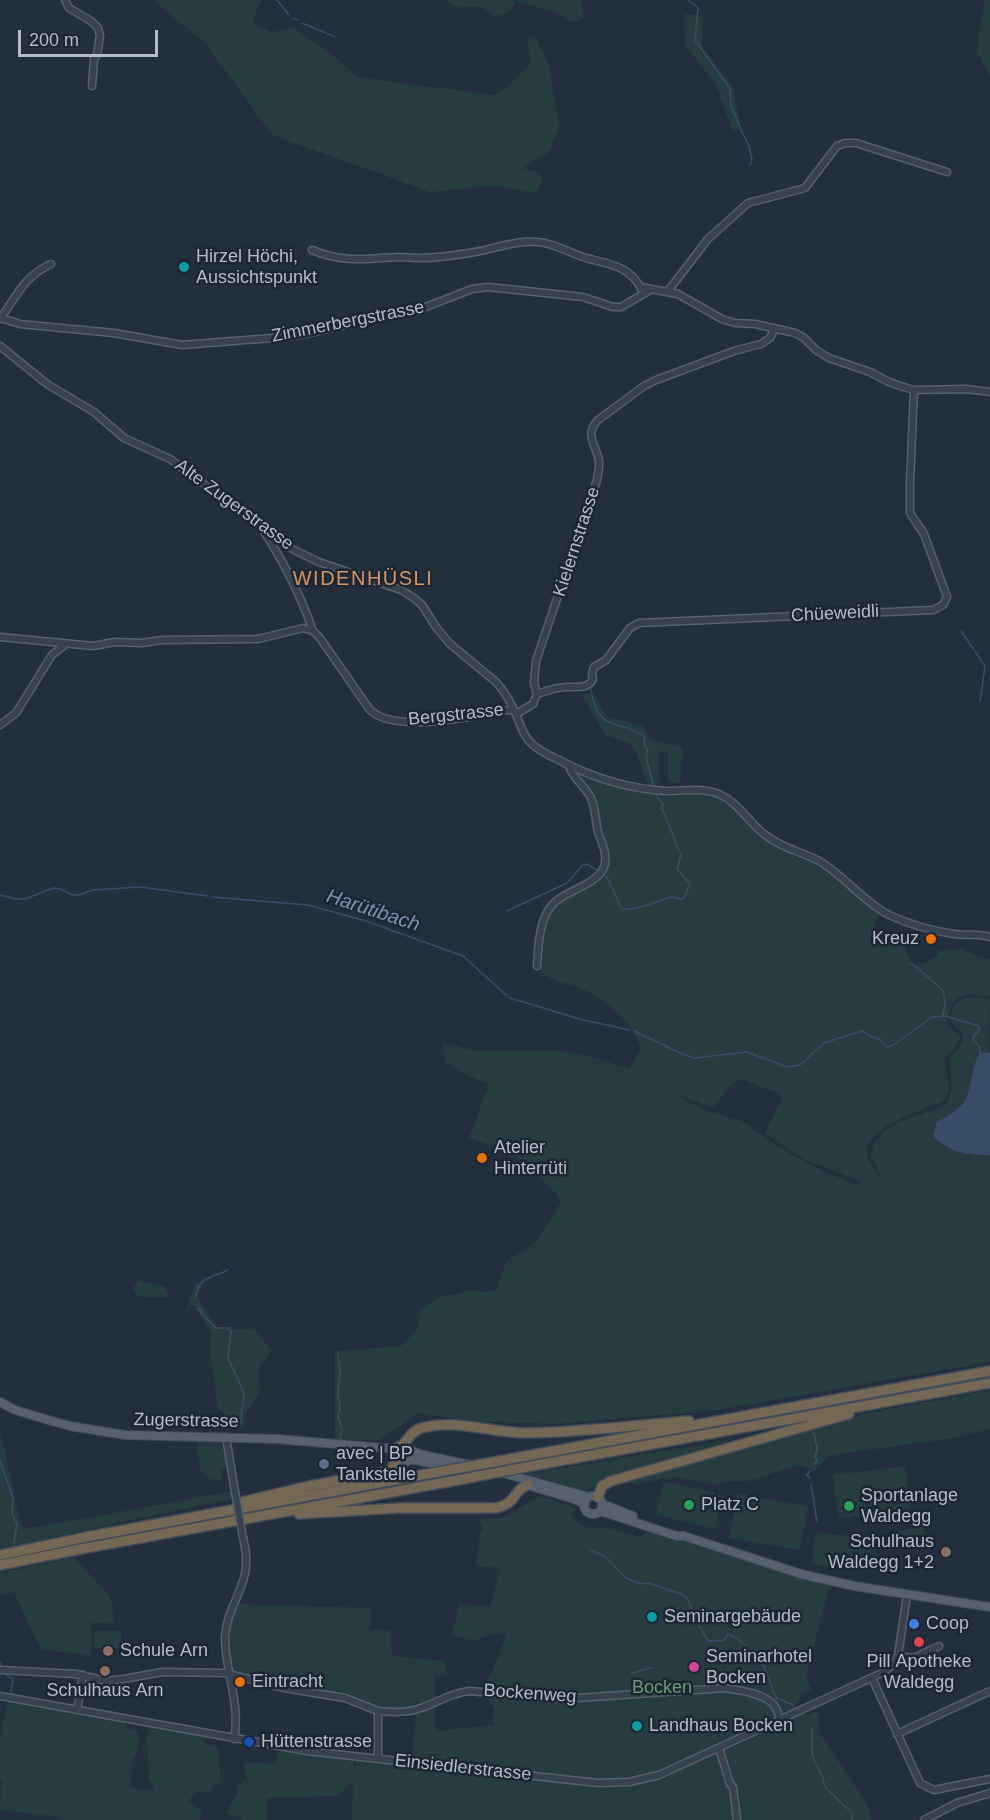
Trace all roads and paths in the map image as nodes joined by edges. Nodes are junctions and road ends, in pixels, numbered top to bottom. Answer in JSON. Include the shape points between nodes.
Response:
{"nodes":[{"id":1,"x":65,"y":0,"type":"edge"},
{"id":2,"x":92,"y":86,"type":"dead end"},
{"id":3,"x":947,"y":172,"type":"dead end"},
{"id":4,"x":312,"y":250,"type":"dead end"},
{"id":5,"x":51,"y":264,"type":"dead end"},
{"id":6,"x":642,"y":291,"type":"junction"},
{"id":7,"x":668,"y":291,"type":"junction"},
{"id":8,"x":0,"y":319,"type":"edge"},
{"id":9,"x":775,"y":328,"type":"junction"},
{"id":10,"x":0,"y":346,"type":"edge"},
{"id":11,"x":914,"y":390,"type":"junction"},
{"id":12,"x":990,"y":392,"type":"edge"},
{"id":13,"x":262,"y":527,"type":"junction"},
{"id":14,"x":313,"y":631,"type":"junction"},
{"id":15,"x":0,"y":637,"type":"edge"},
{"id":16,"x":49,"y":642,"type":"junction"},
{"id":17,"x":66,"y":645,"type":"junction"},
{"id":18,"x":52,"y":655,"type":"junction"},
{"id":19,"x":537,"y":694,"type":"junction"},
{"id":20,"x":515,"y":712,"type":"junction"},
{"id":21,"x":0,"y":725,"type":"edge"},
{"id":22,"x":569,"y":765,"type":"junction"},
{"id":23,"x":990,"y":937,"type":"edge"},
{"id":24,"x":537,"y":966,"type":"dead end"},
{"id":25,"x":990,"y":1371,"type":"edge"},
{"id":26,"x":990,"y":1383,"type":"edge"},
{"id":27,"x":916,"y":1396,"type":"junction"},
{"id":28,"x":0,"y":1402,"type":"edge"},
{"id":29,"x":740,"y":1417,"type":"junction"},
{"id":30,"x":226,"y":1437,"type":"junction"},
{"id":31,"x":411,"y":1450,"type":"junction"},
{"id":32,"x":396,"y":1452,"type":"junction"},
{"id":33,"x":409,"y":1460,"type":"junction"},
{"id":34,"x":528,"y":1485,"type":"junction"},
{"id":35,"x":595,"y":1503,"type":"junction"},
{"id":36,"x":249,"y":1518,"type":"junction"},
{"id":37,"x":157,"y":1523,"type":"junction"},
{"id":38,"x":0,"y":1555,"type":"edge"},
{"id":39,"x":0,"y":1565,"type":"edge"},
{"id":40,"x":907,"y":1595,"type":"junction"},
{"id":41,"x":990,"y":1607,"type":"edge"},
{"id":42,"x":939,"y":1646,"type":"dead end"},
{"id":43,"x":898,"y":1656,"type":"junction"},
{"id":44,"x":0,"y":1670,"type":"edge"},
{"id":45,"x":230,"y":1673,"type":"junction"},
{"id":46,"x":83,"y":1675,"type":"junction"},
{"id":47,"x":872,"y":1678,"type":"junction"},
{"id":48,"x":990,"y":1691,"type":"edge"},
{"id":49,"x":0,"y":1696,"type":"edge"},
{"id":50,"x":76,"y":1710,"type":"junction"},
{"id":51,"x":378,"y":1711,"type":"junction"},
{"id":52,"x":780,"y":1720,"type":"junction"},
{"id":53,"x":897,"y":1734,"type":"junction"},
{"id":54,"x":234,"y":1739,"type":"junction"},
{"id":55,"x":720,"y":1748,"type":"junction"},
{"id":56,"x":378,"y":1759,"type":"junction"},
{"id":57,"x":990,"y":1779,"type":"edge"},
{"id":58,"x":990,"y":1793,"type":"edge"},
{"id":59,"x":738,"y":1820,"type":"edge"},
{"id":60,"x":924,"y":1820,"type":"edge"}],
"edges":[{"from":1,"to":2,"type":"street","via":[[69,9],[98,28]]},
{"from":3,"to":7,"type":"street","via":[[856,143],[837,146],[805,188],[748,203],[708,239]]},
{"from":4,"to":6,"type":"street","via":[[339,259],[369,260],[441,256],[510,243],[547,243],[619,266]]},
{"from":5,"to":8,"type":"street","via":[[27,279]]},
{"from":6,"to":7,"type":"street","name":"Zimmerbergstrasse"},
{"from":6,"to":8,"type":"street","name":"Zimmerbergstrasse","via":[[621,307],[613,307],[583,297],[488,287],[472,289],[423,308],[305,334],[182,345]]},
{"from":7,"to":9,"type":"street","via":[[722,319]]},
{"from":9,"to":11,"type":"street","via":[[803,336],[829,358]]},
{"from":9,"to":19,"type":"street","name":"Kielernstrasse","via":[[771,338],[761,344],[644,386],[592,426],[600,463],[597,480],[536,661]]},
{"from":10,"to":13,"type":"street","name":"Alte Zugerstrasse","via":[[47,384],[94,412],[124,438],[170,459]]},
{"from":11,"to":12,"type":"street"},
{"from":11,"to":19,"type":"street","name":"Chüeweidli","via":[[910,513],[924,534],[940,577],[947,597],[943,605],[933,610],[639,623],[630,628],[606,660],[594,667],[591,684]]},
{"from":13,"to":14,"type":"street","name":"Bergstrasse"},
{"from":13,"to":20,"type":"street","name":"Alte Zugerstrasse","via":[[292,549],[319,562],[414,598],[449,643],[503,690]]},
{"from":14,"to":17,"type":"street","via":[[297,629],[258,639]]},
{"from":14,"to":20,"type":"street","name":"Bergstrasse","via":[[370,710],[380,717],[394,721],[437,721]]},
{"from":15,"to":16,"type":"street"},
{"from":16,"to":17,"type":"street"},
{"from":16,"to":18,"type":"street"},
{"from":17,"to":18,"type":"street"},
{"from":18,"to":21,"type":"street","via":[[19,707]]},
{"from":19,"to":20,"type":"street","via":[[532,704]]},
{"from":20,"to":22,"type":"street","name":"Bergstrasse","via":[[533,746]]},
{"from":22,"to":23,"type":"street","name":"Bergstrasse","via":[[621,784],[717,793],[767,837],[820,862],[888,914],[950,933]]},
{"from":22,"to":24,"type":"street","via":[[592,801],[606,855],[598,876],[560,898],[549,910]]},
{"from":25,"to":29,"type":"highway"},
{"from":26,"to":27,"type":"highway"},
{"from":27,"to":35,"type":"highway","via":[[611,1480],[602,1486]]},
{"from":27,"to":36,"type":"highway","bridge":true},
{"from":28,"to":30,"type":"main road","name":"Zugerstrasse","via":[[69,1426],[125,1435]]},
{"from":29,"to":32,"type":"highway","via":[[535,1432],[439,1425],[415,1430]]},
{"from":29,"to":37,"type":"highway","bridge":true},
{"from":30,"to":32,"type":"main road","name":"Zugerstrasse","via":[[286,1439]]},
{"from":30,"to":45,"type":"street","bridge":true,"via":[[246,1554],[246,1569],[226,1630]]},
{"from":31,"to":32,"type":"main road","name":"Zugerstrasse","via":[[407,1446]]},
{"from":31,"to":33,"type":"main road"},
{"from":31,"to":35,"type":"main road","name":"Zugerstrasse","via":[[488,1469]]},
{"from":32,"to":33,"type":"main road","name":"Zugerstrasse","via":[[401,1463]]},
{"from":32,"to":37,"type":"highway","via":[[392,1468],[386,1472],[309,1486]]},
{"from":33,"to":34,"type":"main road","name":"Zugerstrasse"},
{"from":34,"to":35,"type":"main road","name":"Zugerstrasse"},
{"from":34,"to":36,"type":"highway","via":[[508,1505],[495,1508],[375,1509]]},
{"from":35,"to":40,"type":"main road","name":"Zugerstrasse","via":[[676,1536],[801,1574]]},
{"from":36,"to":39,"type":"highway"},
{"from":37,"to":38,"type":"highway"},
{"from":40,"to":41,"type":"main road","name":"Zugerstrasse"},
{"from":40,"to":43,"type":"street"},
{"from":42,"to":43,"type":"street","via":[[914,1658]]},
{"from":43,"to":47,"type":"street","name":"Einsiedlerstrasse","via":[[892,1667]]},
{"from":44,"to":46,"type":"street","name":"Bockenweg"},
{"from":45,"to":46,"type":"street","name":"Bockenweg","via":[[162,1672],[112,1681]]},
{"from":45,"to":51,"type":"street","name":"Bockenweg","via":[[284,1688],[345,1698]]},
{"from":45,"to":54,"type":"street","via":[[236,1719]]},
{"from":46,"to":50,"type":"street"},
{"from":47,"to":52,"type":"street","name":"Einsiedlerstrasse"},
{"from":47,"to":53,"type":"street"},
{"from":48,"to":53,"type":"street"},
{"from":49,"to":50,"type":"street","name":"Einsiedlerstrasse"},
{"from":50,"to":54,"type":"street","name":"Einsiedlerstrasse"},
{"from":51,"to":52,"type":"street","name":"Bockenweg","via":[[416,1710],[469,1691],[563,1699],[725,1688],[766,1699],[776,1707]]},
{"from":51,"to":56,"type":"street"},
{"from":52,"to":55,"type":"street","name":"Einsiedlerstrasse"},
{"from":53,"to":57,"type":"street","via":[[920,1783],[934,1790]]},
{"from":54,"to":56,"type":"street","name":"Einsiedlerstrasse"},
{"from":55,"to":56,"type":"street","name":"Einsiedlerstrasse","via":[[659,1775],[619,1784]]},
{"from":55,"to":59,"type":"street"},
{"from":58,"to":60,"type":"street","via":[[957,1803]]}]}
